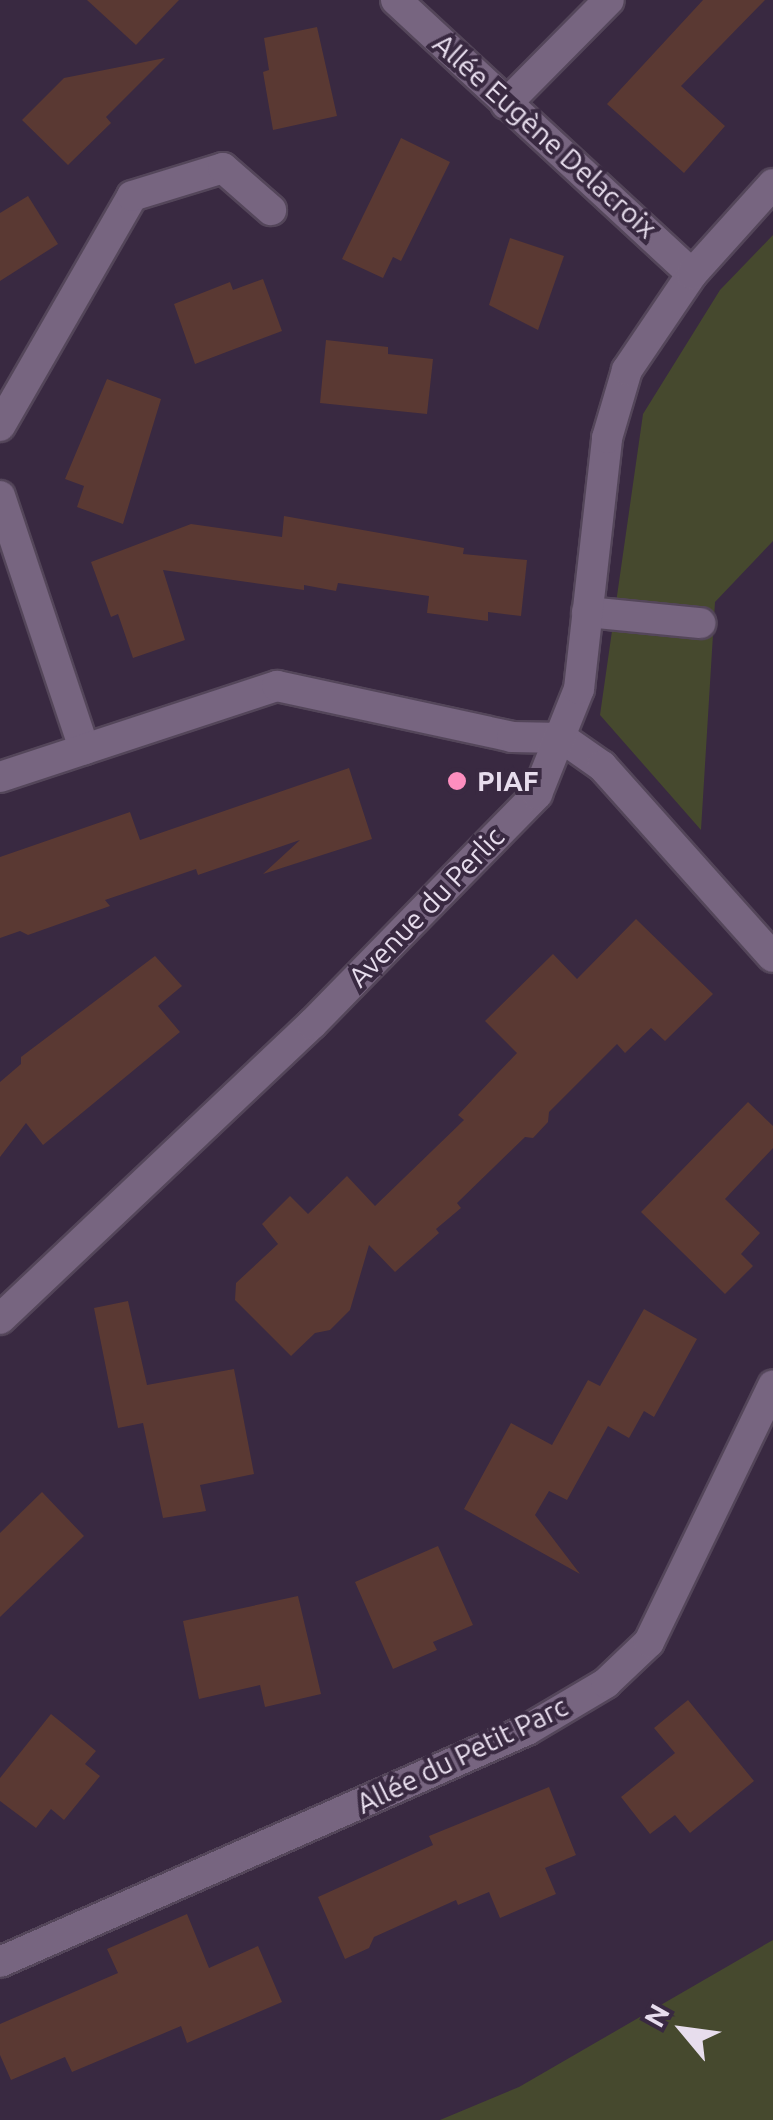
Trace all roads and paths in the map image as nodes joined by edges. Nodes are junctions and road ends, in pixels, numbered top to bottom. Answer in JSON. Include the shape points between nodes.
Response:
{"nodes":[{"id":1,"x":396,"y":0,"type":"edge"},
{"id":2,"x":609,"y":0,"type":"edge"},
{"id":3,"x":506,"y":104,"type":"junction"},
{"id":4,"x":773,"y":184,"type":"edge"},
{"id":5,"x":271,"y":210,"type":"dead end"},
{"id":6,"x":692,"y":274,"type":"junction"},
{"id":7,"x":0,"y":426,"type":"edge"},
{"id":8,"x":0,"y":496,"type":"edge"},
{"id":9,"x":588,"y":612,"type":"junction"},
{"id":10,"x":700,"y":623,"type":"dead end"},
{"id":11,"x":562,"y":738,"type":"junction"},
{"id":12,"x":84,"y":749,"type":"junction"},
{"id":13,"x":0,"y":778,"type":"edge"},
{"id":14,"x":773,"y":956,"type":"edge"},
{"id":15,"x":0,"y":1319,"type":"edge"},
{"id":16,"x":773,"y":1385,"type":"edge"},
{"id":17,"x":0,"y":1962,"type":"edge"}],
"edges":[{"from":1,"to":3,"type":"street","name":"Allée Eugène Delacroix"},
{"from":2,"to":3,"type":"street"},
{"from":3,"to":6,"type":"street","name":"Allée Eugène Delacroix"},
{"from":4,"to":6,"type":"street","name":"Avenue du Perlic"},
{"from":5,"to":7,"type":"street","via":[[223,168],[132,196]]},
{"from":6,"to":9,"type":"street","name":"Avenue du Perlic","via":[[627,370],[607,438]]},
{"from":8,"to":12,"type":"street"},
{"from":9,"to":10,"type":"street"},
{"from":9,"to":11,"type":"street","name":"Avenue du Perlic","via":[[578,690]]},
{"from":11,"to":12,"type":"street","via":[[512,737],[277,686]]},
{"from":11,"to":14,"type":"street","via":[[602,766]]},
{"from":11,"to":15,"type":"street","name":"Avenue du Perlic","via":[[537,794],[312,1024]]},
{"from":12,"to":13,"type":"street"},
{"from":16,"to":17,"type":"street","name":"Allée du Petit Parc","via":[[648,1642],[606,1683],[527,1730]]}]}
